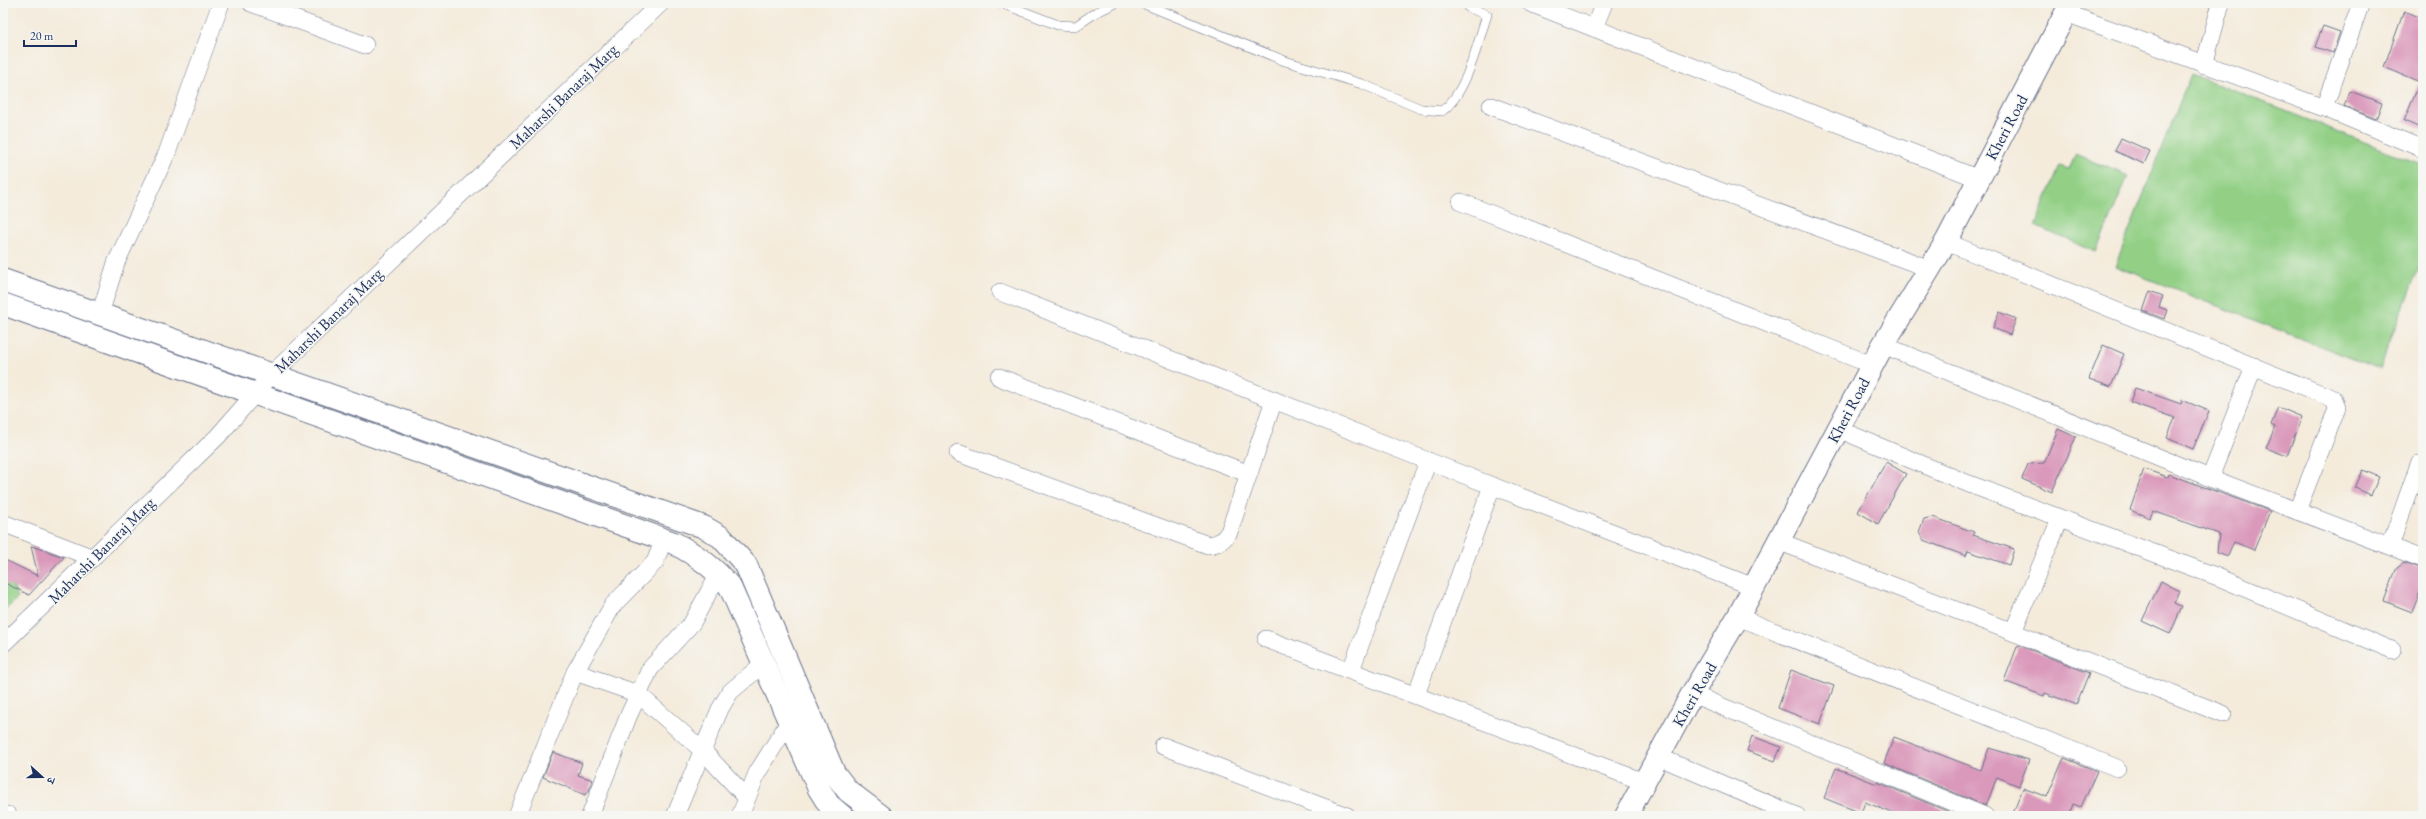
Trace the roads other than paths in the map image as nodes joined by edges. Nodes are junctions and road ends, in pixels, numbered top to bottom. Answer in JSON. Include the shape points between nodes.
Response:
{"nodes":[{"id":1,"x":221,"y":3,"type":"edge"},
{"id":2,"x":251,"y":3,"type":"edge"},
{"id":3,"x":661,"y":3,"type":"edge"},
{"id":4,"x":1001,"y":3,"type":"edge"},
{"id":5,"x":1116,"y":3,"type":"edge"},
{"id":6,"x":1142,"y":3,"type":"edge"},
{"id":7,"x":1459,"y":3,"type":"edge"},
{"id":8,"x":1604,"y":3,"type":"edge"},
{"id":9,"x":2221,"y":3,"type":"edge"},
{"id":10,"x":2361,"y":3,"type":"edge"},
{"id":11,"x":1538,"y":5,"type":"edge"},
{"id":12,"x":1471,"y":7,"type":"edge"},
{"id":13,"x":2068,"y":8,"type":"edge"},
{"id":14,"x":1594,"y":28,"type":"junction"},
{"id":15,"x":365,"y":45,"type":"dead end"},
{"id":16,"x":2204,"y":65,"type":"junction"},
{"id":17,"x":1491,"y":106,"type":"dead end"},
{"id":18,"x":2324,"y":108,"type":"junction"},
{"id":19,"x":2423,"y":149,"type":"edge"},
{"id":20,"x":1978,"y":179,"type":"junction"},
{"id":21,"x":1461,"y":202,"type":"dead end"},
{"id":22,"x":1946,"y":242,"type":"junction"},
{"id":23,"x":1930,"y":269,"type":"junction"},
{"id":24,"x":3,"y":280,"type":"edge"},
{"id":25,"x":1000,"y":292,"type":"dead end"},
{"id":26,"x":3,"y":304,"type":"edge"},
{"id":27,"x":100,"y":314,"type":"junction"},
{"id":28,"x":1883,"y":345,"type":"junction"},
{"id":29,"x":1872,"y":364,"type":"junction"},
{"id":30,"x":2254,"y":366,"type":"junction"},
{"id":31,"x":272,"y":374,"type":"junction"},
{"id":32,"x":999,"y":377,"type":"dead end"},
{"id":33,"x":255,"y":394,"type":"junction"},
{"id":34,"x":1274,"y":400,"type":"junction"},
{"id":35,"x":1838,"y":429,"type":"junction"},
{"id":36,"x":958,"y":453,"type":"dead end"},
{"id":37,"x":1428,"y":461,"type":"junction"},
{"id":38,"x":2419,"y":464,"type":"dead end"},
{"id":39,"x":1249,"y":474,"type":"junction"},
{"id":40,"x":2210,"y":478,"type":"junction"},
{"id":41,"x":1492,"y":486,"type":"junction"},
{"id":42,"x":2297,"y":511,"type":"junction"},
{"id":43,"x":2060,"y":519,"type":"junction"},
{"id":44,"x":3,"y":523,"type":"edge"},
{"id":45,"x":664,"y":539,"type":"junction"},
{"id":46,"x":1778,"y":541,"type":"junction"},
{"id":47,"x":2390,"y":546,"type":"junction"},
{"id":48,"x":93,"y":558,"type":"junction"},
{"id":49,"x":2423,"y":560,"type":"edge"},
{"id":50,"x":719,"y":573,"type":"junction"},
{"id":51,"x":1754,"y":587,"type":"junction"},
{"id":52,"x":1738,"y":617,"type":"junction"},
{"id":53,"x":2013,"y":632,"type":"junction"},
{"id":54,"x":1266,"y":639,"type":"dead end"},
{"id":55,"x":3,"y":644,"type":"edge"},
{"id":56,"x":2392,"y":650,"type":"dead end"},
{"id":57,"x":763,"y":664,"type":"junction"},
{"id":58,"x":1351,"y":670,"type":"junction"},
{"id":59,"x":575,"y":672,"type":"junction"},
{"id":60,"x":638,"y":694,"type":"junction"},
{"id":61,"x":1692,"y":694,"type":"junction"},
{"id":62,"x":1416,"y":695,"type":"junction"},
{"id":63,"x":2223,"y":714,"type":"dead end"},
{"id":64,"x":789,"y":722,"type":"junction"},
{"id":65,"x":1163,"y":746,"type":"dead end"},
{"id":66,"x":702,"y":750,"type":"junction"},
{"id":67,"x":1658,"y":757,"type":"junction"},
{"id":68,"x":2117,"y":768,"type":"dead end"},
{"id":69,"x":1644,"y":782,"type":"junction"},
{"id":70,"x":747,"y":798,"type":"junction"},
{"id":71,"x":517,"y":816,"type":"edge"},
{"id":72,"x":590,"y":816,"type":"edge"},
{"id":73,"x":675,"y":816,"type":"edge"},
{"id":74,"x":740,"y":816,"type":"edge"},
{"id":75,"x":842,"y":816,"type":"edge"},
{"id":76,"x":881,"y":816,"type":"edge"},
{"id":77,"x":1347,"y":816,"type":"edge"},
{"id":78,"x":1626,"y":816,"type":"edge"},
{"id":79,"x":1797,"y":816,"type":"edge"},
{"id":80,"x":1985,"y":816,"type":"edge"}],
"edges":[{"from":1,"to":27,"type":"street","via":[[167,153],[116,263]]},
{"from":2,"to":15,"type":"street"},
{"from":3,"to":31,"type":"street","name":"Maharshi Banaraj Marg"},
{"from":4,"to":5,"type":"lane","via":[[1058,25],[1076,26]]},
{"from":6,"to":12,"type":"lane","via":[[1285,61],[1362,84],[1421,109],[1442,111],[1450,105],[1460,90],[1487,15]]},
{"from":7,"to":12,"type":"lane"},
{"from":8,"to":14,"type":"street"},
{"from":9,"to":16,"type":"street"},
{"from":10,"to":18,"type":"street"},
{"from":11,"to":14,"type":"street"},
{"from":13,"to":16,"type":"street"},
{"from":13,"to":20,"type":"street","name":"Kheri Road"},
{"from":14,"to":20,"type":"street"},
{"from":16,"to":18,"type":"street"},
{"from":17,"to":23,"type":"street"},
{"from":18,"to":19,"type":"street"},
{"from":20,"to":22,"type":"street","name":"Kheri Road"},
{"from":21,"to":29,"type":"street"},
{"from":22,"to":23,"type":"street","name":"Kheri Road"},
{"from":22,"to":30,"type":"street"},
{"from":23,"to":28,"type":"street","name":"Kheri Road"},
{"from":24,"to":27,"type":"street"},
{"from":25,"to":34,"type":"street"},
{"from":26,"to":33,"type":"street"},
{"from":27,"to":31,"type":"street"},
{"from":28,"to":29,"type":"street","name":"Kheri Road"},
{"from":28,"to":40,"type":"street"},
{"from":29,"to":35,"type":"street","name":"Kheri Road"},
{"from":30,"to":40,"type":"street"},
{"from":30,"to":42,"type":"street","via":[[2329,396],[2336,402],[2336,411]]},
{"from":31,"to":33,"type":"street","name":"Maharshi Banaraj Marg"},
{"from":31,"to":76,"type":"street","via":[[704,526],[721,537],[746,565],[834,773],[848,791]]},
{"from":32,"to":39,"type":"street"},
{"from":33,"to":45,"type":"street"},
{"from":33,"to":48,"type":"street","name":"Maharshi Banaraj Marg","via":[[218,436]]},
{"from":34,"to":37,"type":"street"},
{"from":34,"to":39,"type":"street"},
{"from":35,"to":43,"type":"street"},
{"from":35,"to":46,"type":"street","name":"Kheri Road"},
{"from":36,"to":39,"type":"street","via":[[1208,545],[1217,544],[1225,539]]},
{"from":37,"to":41,"type":"street"},
{"from":37,"to":58,"type":"street"},
{"from":38,"to":47,"type":"street"},
{"from":40,"to":42,"type":"street"},
{"from":41,"to":51,"type":"street"},
{"from":41,"to":62,"type":"street"},
{"from":42,"to":47,"type":"street"},
{"from":43,"to":53,"type":"street"},
{"from":43,"to":56,"type":"street","via":[[2218,577]]},
{"from":44,"to":48,"type":"street"},
{"from":45,"to":50,"type":"street","via":[[700,557]]},
{"from":45,"to":59,"type":"street","via":[[655,562],[613,604]]},
{"from":46,"to":51,"type":"street","name":"Kheri Road"},
{"from":46,"to":53,"type":"street"},
{"from":47,"to":49,"type":"street"},
{"from":48,"to":55,"type":"street","name":"Maharshi Banaraj Marg"},
{"from":50,"to":57,"type":"street","via":[[730,587]]},
{"from":50,"to":60,"type":"street","via":[[692,623],[650,669]]},
{"from":51,"to":52,"type":"street","name":"Kheri Road"},
{"from":52,"to":61,"type":"street","name":"Kheri Road"},
{"from":52,"to":68,"type":"street"},
{"from":53,"to":63,"type":"street"},
{"from":54,"to":58,"type":"street"},
{"from":57,"to":64,"type":"street"},
{"from":57,"to":66,"type":"street","via":[[730,692]]},
{"from":58,"to":62,"type":"street"},
{"from":59,"to":60,"type":"street"},
{"from":59,"to":71,"type":"street"},
{"from":60,"to":66,"type":"street"},
{"from":60,"to":72,"type":"street"},
{"from":61,"to":67,"type":"street","name":"Kheri Road"},
{"from":61,"to":80,"type":"street"},
{"from":62,"to":69,"type":"street"},
{"from":64,"to":70,"type":"street","via":[[757,773]]},
{"from":64,"to":75,"type":"street","via":[[819,789],[829,805]]},
{"from":65,"to":77,"type":"street"},
{"from":66,"to":70,"type":"street"},
{"from":66,"to":73,"type":"street"},
{"from":67,"to":69,"type":"street","name":"Kheri Road"},
{"from":67,"to":79,"type":"street"},
{"from":69,"to":78,"type":"street","name":"Kheri Road"},
{"from":70,"to":74,"type":"street"}]}
